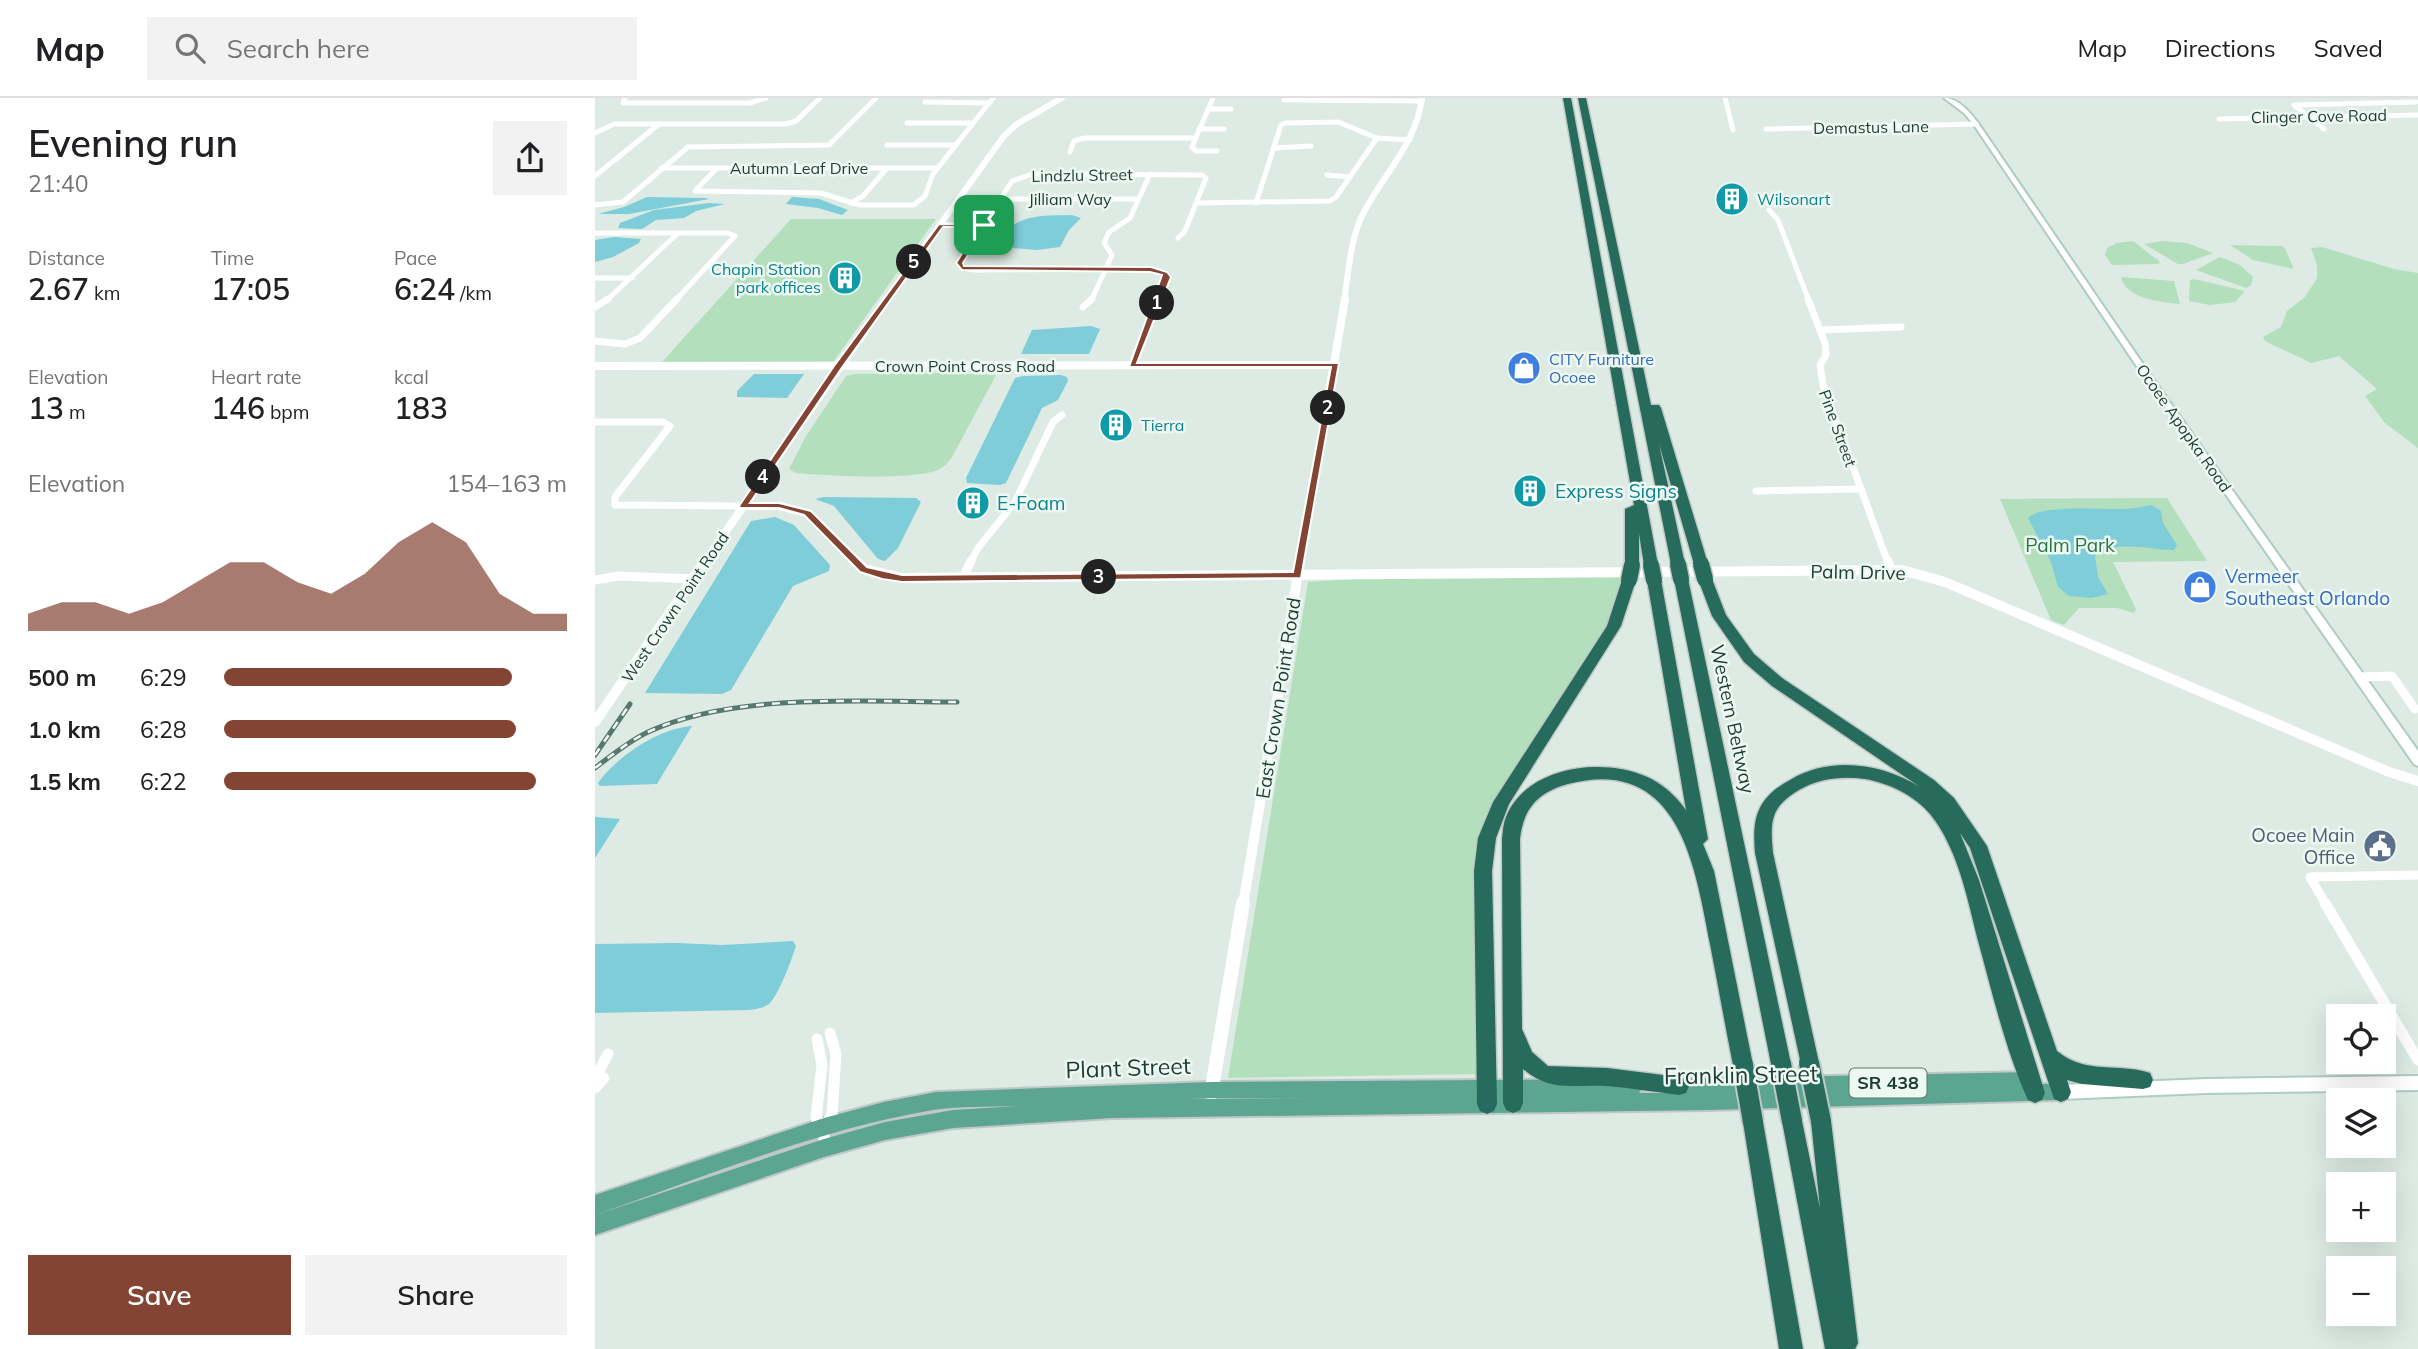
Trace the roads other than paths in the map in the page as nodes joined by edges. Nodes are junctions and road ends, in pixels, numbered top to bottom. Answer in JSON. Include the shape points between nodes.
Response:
{"nodes":[{"id":1,"x":625,"y":98,"type":"edge"},
{"id":2,"x":766,"y":98,"type":"edge"},
{"id":3,"x":820,"y":98,"type":"edge"},
{"id":4,"x":876,"y":98,"type":"edge"},
{"id":5,"x":1062,"y":98,"type":"edge"},
{"id":6,"x":1213,"y":98,"type":"edge"},
{"id":7,"x":1567,"y":98,"type":"edge"},
{"id":8,"x":1582,"y":98,"type":"edge"},
{"id":9,"x":1725,"y":98,"type":"edge"},
{"id":10,"x":1947,"y":98,"type":"edge"},
{"id":11,"x":991,"y":100,"type":"edge"},
{"id":12,"x":1284,"y":100,"type":"dead end"},
{"id":13,"x":1422,"y":100,"type":"edge"},
{"id":14,"x":925,"y":102,"type":"dead end"},
{"id":15,"x":2416,"y":102,"type":"dead end"},
{"id":16,"x":1208,"y":109,"type":"junction"},
{"id":17,"x":1231,"y":109,"type":"dead end"},
{"id":18,"x":2418,"y":115,"type":"edge"},
{"id":19,"x":2307,"y":117,"type":"junction"},
{"id":20,"x":2220,"y":119,"type":"dead end"},
{"id":21,"x":907,"y":123,"type":"dead end"},
{"id":22,"x":973,"y":123,"type":"junction"},
{"id":23,"x":659,"y":124,"type":"junction"},
{"id":24,"x":1976,"y":124,"type":"junction"},
{"id":25,"x":1199,"y":129,"type":"junction"},
{"id":26,"x":1766,"y":129,"type":"dead end"},
{"id":27,"x":2324,"y":129,"type":"dead end"},
{"id":28,"x":1224,"y":130,"type":"dead end"},
{"id":29,"x":1733,"y":130,"type":"dead end"},
{"id":30,"x":595,"y":133,"type":"edge"},
{"id":31,"x":1142,"y":138,"type":"junction"},
{"id":32,"x":1195,"y":138,"type":"junction"},
{"id":33,"x":1377,"y":138,"type":"junction"},
{"id":34,"x":1410,"y":140,"type":"junction"},
{"id":35,"x":887,"y":145,"type":"dead end"},
{"id":36,"x":955,"y":145,"type":"junction"},
{"id":37,"x":1311,"y":145,"type":"dead end"},
{"id":38,"x":1137,"y":148,"type":"dead end"},
{"id":39,"x":1273,"y":148,"type":"junction"},
{"id":40,"x":1217,"y":151,"type":"dead end"},
{"id":41,"x":1070,"y":152,"type":"dead end"},
{"id":42,"x":661,"y":168,"type":"junction"},
{"id":43,"x":717,"y":168,"type":"junction"},
{"id":44,"x":887,"y":168,"type":"junction"},
{"id":45,"x":937,"y":168,"type":"junction"},
{"id":46,"x":1150,"y":174,"type":"junction"},
{"id":47,"x":1327,"y":174,"type":"dead end"},
{"id":48,"x":595,"y":176,"type":"edge"},
{"id":49,"x":1349,"y":177,"type":"junction"},
{"id":50,"x":1138,"y":198,"type":"junction"},
{"id":51,"x":1001,"y":199,"type":"junction"},
{"id":52,"x":1256,"y":202,"type":"junction"},
{"id":53,"x":851,"y":203,"type":"junction"},
{"id":54,"x":1196,"y":203,"type":"junction"},
{"id":55,"x":595,"y":205,"type":"edge"},
{"id":56,"x":1769,"y":210,"type":"dead end"},
{"id":57,"x":941,"y":225,"type":"junction"},
{"id":58,"x":984,"y":225,"type":"junction"},
{"id":59,"x":595,"y":233,"type":"edge"},
{"id":60,"x":678,"y":233,"type":"junction"},
{"id":61,"x":1178,"y":238,"type":"dead end"},
{"id":62,"x":1105,"y":270,"type":"junction"},
{"id":63,"x":595,"y":278,"type":"edge"},
{"id":64,"x":632,"y":278,"type":"junction"},
{"id":65,"x":1623,"y":297,"type":"junction"},
{"id":66,"x":595,"y":307,"type":"edge"},
{"id":67,"x":1083,"y":307,"type":"dead end"},
{"id":68,"x":1901,"y":327,"type":"dead end"},
{"id":69,"x":1820,"y":330,"type":"junction"},
{"id":70,"x":595,"y":341,"type":"edge"},
{"id":71,"x":839,"y":365,"type":"junction"},
{"id":72,"x":1132,"y":365,"type":"junction"},
{"id":73,"x":1336,"y":365,"type":"junction"},
{"id":74,"x":595,"y":366,"type":"edge"},
{"id":75,"x":1062,"y":415,"type":"dead end"},
{"id":76,"x":595,"y":422,"type":"edge"},
{"id":77,"x":1626,"y":423,"type":"junction"},
{"id":78,"x":1861,"y":489,"type":"junction"},
{"id":79,"x":1756,"y":491,"type":"dead end"},
{"id":80,"x":744,"y":506,"type":"junction"},
{"id":81,"x":1891,"y":570,"type":"junction"},
{"id":82,"x":1298,"y":575,"type":"junction"},
{"id":83,"x":963,"y":578,"type":"junction"},
{"id":84,"x":694,"y":579,"type":"junction"},
{"id":85,"x":595,"y":580,"type":"edge"},
{"id":86,"x":2360,"y":677,"type":"junction"},
{"id":87,"x":2415,"y":709,"type":"dead end"},
{"id":88,"x":595,"y":722,"type":"edge"},
{"id":89,"x":2418,"y":761,"type":"edge"},
{"id":90,"x":2418,"y":781,"type":"edge"},
{"id":91,"x":1705,"y":871,"type":"junction"},
{"id":92,"x":2418,"y":875,"type":"edge"},
{"id":93,"x":1511,"y":1023,"type":"junction"},
{"id":94,"x":830,"y":1033,"type":"dead end"},
{"id":95,"x":817,"y":1039,"type":"dead end"},
{"id":96,"x":2046,"y":1052,"type":"junction"},
{"id":97,"x":595,"y":1054,"type":"edge"},
{"id":98,"x":2418,"y":1060,"type":"edge"},
{"id":99,"x":596,"y":1076,"type":"edge"},
{"id":100,"x":2143,"y":1080,"type":"junction"},
{"id":101,"x":1745,"y":1083,"type":"junction"},
{"id":102,"x":2418,"y":1083,"type":"edge"},
{"id":103,"x":1679,"y":1086,"type":"junction"},
{"id":104,"x":2033,"y":1086,"type":"junction"},
{"id":105,"x":2059,"y":1086,"type":"junction"},
{"id":106,"x":2206,"y":1086,"type":"junction"},
{"id":107,"x":595,"y":1088,"type":"edge"},
{"id":108,"x":1487,"y":1096,"type":"junction"},
{"id":109,"x":1512,"y":1096,"type":"junction"},
{"id":110,"x":1210,"y":1099,"type":"junction"},
{"id":111,"x":824,"y":1127,"type":"junction"},
{"id":112,"x":824,"y":1148,"type":"junction"},
{"id":113,"x":595,"y":1205,"type":"edge"},
{"id":114,"x":595,"y":1225,"type":"edge"},
{"id":115,"x":1791,"y":1349,"type":"edge"},
{"id":116,"x":1837,"y":1349,"type":"edge"},
{"id":117,"x":1846,"y":1349,"type":"edge"}],
"edges":[{"from":1,"to":2,"type":"street","via":[[623,103],[750,103]]},
{"from":3,"to":23,"type":"street","via":[[796,121],[786,124]]},
{"from":4,"to":42,"type":"street","via":[[829,145],[693,146]]},
{"from":5,"to":57,"type":"street","name":"West Crown Point Road","via":[[1009,130]]},
{"from":6,"to":16,"type":"street"},
{"from":7,"to":77,"type":"highway"},
{"from":8,"to":65,"type":"highway","name":"Western Beltway"},
{"from":9,"to":29,"type":"street"},
{"from":10,"to":24,"type":"main road","name":"Ocoee Apopka Road"},
{"from":11,"to":14,"type":"street"},
{"from":11,"to":22,"type":"street"},
{"from":12,"to":13,"type":"street"},
{"from":13,"to":34,"type":"street","name":"East Crown Point Road","via":[[1420,121]]},
{"from":15,"to":19,"type":"street","via":[[2294,105]]},
{"from":16,"to":17,"type":"street"},
{"from":16,"to":25,"type":"street"},
{"from":18,"to":19,"type":"street","name":"Clinger Cove Road"},
{"from":19,"to":20,"type":"street","name":"Clinger Cove Road"},
{"from":19,"to":27,"type":"street"},
{"from":21,"to":22,"type":"street"},
{"from":22,"to":36,"type":"street"},
{"from":23,"to":30,"type":"street","via":[[614,124]]},
{"from":23,"to":48,"type":"street"},
{"from":24,"to":26,"type":"street","name":"Demastus Lane"},
{"from":24,"to":86,"type":"main road","name":"Ocoee Apopka Road"},
{"from":25,"to":28,"type":"street"},
{"from":25,"to":32,"type":"street"},
{"from":31,"to":32,"type":"street"},
{"from":31,"to":38,"type":"street"},
{"from":31,"to":41,"type":"street","via":[[1078,139]]},
{"from":32,"to":40,"type":"street","via":[[1193,150]]},
{"from":33,"to":34,"type":"street"},
{"from":33,"to":39,"type":"street","via":[[1346,123],[1291,122],[1281,125]]},
{"from":33,"to":49,"type":"street"},
{"from":34,"to":73,"type":"street","name":"East Crown Point Road","via":[[1359,222]]},
{"from":35,"to":36,"type":"street"},
{"from":36,"to":45,"type":"street"},
{"from":37,"to":39,"type":"street"},
{"from":39,"to":52,"type":"street"},
{"from":42,"to":43,"type":"street","name":"Autumn Leaf Drive"},
{"from":42,"to":55,"type":"street","via":[[623,201]]},
{"from":43,"to":44,"type":"street","name":"Autumn Leaf Drive"},
{"from":43,"to":53,"type":"street","via":[[695,191],[821,193]]},
{"from":44,"to":45,"type":"street","name":"Autumn Leaf Drive"},
{"from":44,"to":53,"type":"street"},
{"from":45,"to":53,"type":"street","via":[[919,203]]},
{"from":46,"to":50,"type":"street"},
{"from":46,"to":51,"type":"street","name":"Lindzlu Street","via":[[1032,174],[1012,181]]},
{"from":46,"to":54,"type":"street","name":"Lindzlu Street","via":[[1202,175],[1206,178]]},
{"from":47,"to":49,"type":"street"},
{"from":49,"to":52,"type":"street","via":[[1330,201]]},
{"from":50,"to":51,"type":"street","name":"Jilliam Way"},
{"from":50,"to":62,"type":"street","via":[[1127,222],[1105,237],[1112,256]]},
{"from":51,"to":58,"type":"street","name":"Lindzlu Street"},
{"from":52,"to":54,"type":"street"},
{"from":54,"to":61,"type":"street","name":"Lindzlu Street"},
{"from":56,"to":69,"type":"street","name":"Pine Street","via":[[1778,220]]},
{"from":57,"to":58,"type":"street"},
{"from":57,"to":71,"type":"street","name":"West Crown Point Road"},
{"from":58,"to":62,"type":"street","name":"Lindzlu Street","via":[[959,263],[962,268]]},
{"from":59,"to":60,"type":"street"},
{"from":60,"to":64,"type":"street"},
{"from":60,"to":70,"type":"street","via":[[735,236],[640,338],[625,344]]},
{"from":62,"to":67,"type":"street"},
{"from":62,"to":72,"type":"street","via":[[1151,269],[1167,277]]},
{"from":63,"to":64,"type":"street"},
{"from":64,"to":66,"type":"street"},
{"from":65,"to":96,"type":"highway","via":[[1719,616],[1749,658],[1777,682],[1928,784],[1964,823],[1978,846]]},
{"from":65,"to":116,"type":"highway","name":"Western Beltway","bridge":true},
{"from":68,"to":69,"type":"street"},
{"from":69,"to":78,"type":"street","name":"Pine Street","via":[[1826,355],[1820,376]]},
{"from":71,"to":72,"type":"street","name":"Crown Point Cross Road"},
{"from":71,"to":74,"type":"street","name":"Crown Point Cross Road"},
{"from":71,"to":80,"type":"street","name":"West Crown Point Road"},
{"from":72,"to":73,"type":"street","name":"Crown Point Cross Road"},
{"from":73,"to":82,"type":"street","name":"East Crown Point Road"},
{"from":75,"to":83,"type":"street","via":[[1052,422],[1015,502],[978,548]]},
{"from":76,"to":80,"type":"street","via":[[670,425],[615,497],[615,505]]},
{"from":77,"to":91,"type":"highway"},
{"from":77,"to":108,"type":"highway","via":[[1634,534],[1631,573],[1614,626],[1516,775],[1487,838],[1483,871]]},
{"from":78,"to":79,"type":"street"},
{"from":78,"to":81,"type":"street","name":"Pine Street"},
{"from":80,"to":83,"type":"street","name":"Palm Drive","via":[[779,506],[807,513],[864,569],[882,576]]},
{"from":80,"to":84,"type":"street","name":"West Crown Point Road"},
{"from":81,"to":82,"type":"street","name":"Palm Drive"},
{"from":81,"to":90,"type":"street","name":"Palm Drive","via":[[1945,582]]},
{"from":82,"to":83,"type":"street","name":"Palm Drive"},
{"from":82,"to":110,"type":"street","name":"East Crown Point Road"},
{"from":84,"to":85,"type":"street","via":[[618,576]]},
{"from":84,"to":88,"type":"street","name":"West Crown Point Road"},
{"from":86,"to":87,"type":"street","via":[[2392,676]]},
{"from":86,"to":89,"type":"main road","name":"Ocoee Apopka Road"},
{"from":91,"to":93,"type":"highway","via":[[1688,828],[1672,804],[1629,775],[1573,775],[1528,800],[1514,818],[1511,839]]},
{"from":91,"to":101,"type":"highway"},
{"from":92,"to":98,"type":"street","via":[[2310,877]]},
{"from":93,"to":103,"type":"highway","via":[[1524,1058],[1543,1074]]},
{"from":93,"to":109,"type":"highway"},
{"from":94,"to":111,"type":"street","via":[[836,1054],[832,1115]]},
{"from":95,"to":111,"type":"street","via":[[822,1065],[816,1118]]},
{"from":96,"to":100,"type":"highway","via":[[2067,1073]]},
{"from":96,"to":105,"type":"highway"},
{"from":97,"to":99,"type":"street","via":[[608,1054]]},
{"from":99,"to":107,"type":"street","via":[[604,1077]]},
{"from":100,"to":105,"type":"main road","name":"Franklin Street","number":"SR 438"},
{"from":100,"to":106,"type":"main road","name":"Franklin Street","number":"SR 438"},
{"from":101,"to":103,"type":"main road","name":"Franklin Street"},
{"from":101,"to":104,"type":"main road","name":"Franklin Street","number":"SR 438"},
{"from":101,"to":109,"type":"main road","name":"Franklin Street"},
{"from":101,"to":115,"type":"highway","bridge":true},
{"from":102,"to":106,"type":"main road","name":"Franklin Street","number":"SR 438"},
{"from":103,"to":109,"type":"main road"},
{"from":104,"to":105,"type":"main road","name":"Franklin Street","number":"SR 438"},
{"from":104,"to":117,"type":"highway","bridge":true,"via":[[1974,897],[1947,826],[1934,808],[1894,779],[1842,771],[1806,779],[1777,794],[1761,826],[1764,853],[1821,1121]]},
{"from":105,"to":106,"type":"main road","name":"Franklin Street","number":"SR 438"},
{"from":108,"to":109,"type":"main road","name":"Franklin Street"},
{"from":108,"to":110,"type":"main road","name":"Plant Street"},
{"from":110,"to":111,"type":"main road","name":"Plant Street","via":[[936,1101]]},
{"from":110,"to":112,"type":"main road","name":"Plant Street","via":[[953,1119]]},
{"from":111,"to":112,"type":"street"},
{"from":111,"to":113,"type":"main road","name":"Plant Street"},
{"from":112,"to":114,"type":"main road","name":"Plant Street"}]}
